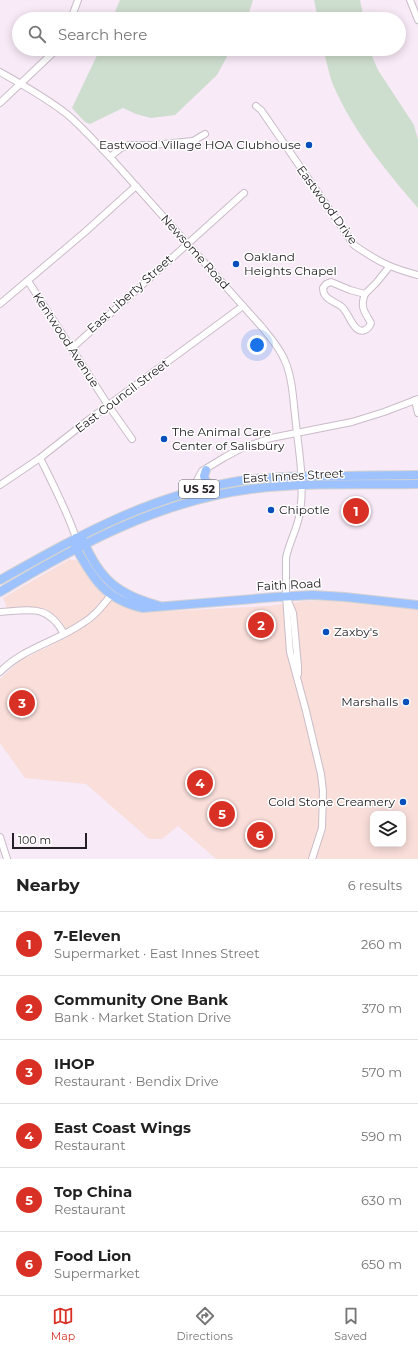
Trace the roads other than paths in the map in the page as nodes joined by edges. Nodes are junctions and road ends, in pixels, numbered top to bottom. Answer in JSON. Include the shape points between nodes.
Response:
{"nodes":[{"id":1,"x":78,"y":0,"type":"edge"},
{"id":2,"x":410,"y":0,"type":"edge"},
{"id":3,"x":74,"y":12,"type":"edge"},
{"id":4,"x":418,"y":20,"type":"edge"},
{"id":5,"x":50,"y":56,"type":"edge"},
{"id":6,"x":0,"y":72,"type":"edge"},
{"id":7,"x":21,"y":84,"type":"junction"},
{"id":8,"x":0,"y":103,"type":"edge"},
{"id":9,"x":257,"y":107,"type":"dead end"},
{"id":10,"x":205,"y":134,"type":"dead end"},
{"id":11,"x":110,"y":157,"type":"junction"},
{"id":12,"x":136,"y":186,"type":"junction"},
{"id":13,"x":244,"y":192,"type":"dead end"},
{"id":14,"x":187,"y":243,"type":"junction"},
{"id":15,"x":389,"y":266,"type":"junction"},
{"id":16,"x":418,"y":275,"type":"edge"},
{"id":17,"x":28,"y":281,"type":"junction"},
{"id":18,"x":364,"y":294,"type":"junction"},
{"id":19,"x":0,"y":304,"type":"edge"},
{"id":20,"x":243,"y":306,"type":"junction"},
{"id":21,"x":71,"y":349,"type":"junction"},
{"id":22,"x":416,"y":399,"type":"edge"},
{"id":23,"x":108,"y":405,"type":"junction"},
{"id":24,"x":418,"y":413,"type":"edge"},
{"id":25,"x":297,"y":433,"type":"junction"},
{"id":26,"x":132,"y":439,"type":"dead end"},
{"id":27,"x":40,"y":458,"type":"junction"},
{"id":28,"x":206,"y":470,"type":"junction"},
{"id":29,"x":418,"y":475,"type":"edge"},
{"id":30,"x":301,"y":476,"type":"junction"},
{"id":31,"x":418,"y":484,"type":"edge"},
{"id":32,"x":0,"y":485,"type":"edge"},
{"id":33,"x":219,"y":485,"type":"junction"},
{"id":34,"x":302,"y":486,"type":"junction"},
{"id":35,"x":187,"y":493,"type":"junction"},
{"id":36,"x":76,"y":538,"type":"junction"},
{"id":37,"x":84,"y":544,"type":"junction"},
{"id":38,"x":76,"y":548,"type":"junction"},
{"id":39,"x":0,"y":580,"type":"edge"},
{"id":40,"x":0,"y":592,"type":"edge"},
{"id":41,"x":112,"y":594,"type":"junction"},
{"id":42,"x":286,"y":596,"type":"junction"},
{"id":43,"x":418,"y":605,"type":"edge"},
{"id":44,"x":160,"y":606,"type":"junction"},
{"id":45,"x":0,"y":612,"type":"edge"},
{"id":46,"x":64,"y":634,"type":"junction"},
{"id":47,"x":0,"y":672,"type":"edge"},
{"id":48,"x":0,"y":837,"type":"edge"},
{"id":49,"x":7,"y":859,"type":"edge"},
{"id":50,"x":312,"y":859,"type":"edge"}],
"edges":[{"from":1,"to":3,"type":"street"},
{"from":2,"to":4,"type":"street"},
{"from":5,"to":7,"type":"street"},
{"from":6,"to":7,"type":"street","name":"Newsome Road"},
{"from":7,"to":8,"type":"street"},
{"from":7,"to":11,"type":"street","name":"Newsome Road","via":[[43,96],[67,115]]},
{"from":9,"to":15,"type":"street","name":"Eastwood Drive","via":[[354,245]]},
{"from":10,"to":11,"type":"street","via":[[193,141],[129,145]]},
{"from":11,"to":12,"type":"street","name":"Newsome Road"},
{"from":12,"to":14,"type":"street","name":"Newsome Road"},
{"from":12,"to":17,"type":"street"},
{"from":13,"to":14,"type":"street","name":"East Liberty Street"},
{"from":14,"to":20,"type":"street","name":"Newsome Road"},
{"from":14,"to":21,"type":"street","name":"East Liberty Street"},
{"from":15,"to":16,"type":"street","name":"Eastwood Drive"},
{"from":15,"to":18,"type":"street"},
{"from":17,"to":19,"type":"street"},
{"from":17,"to":21,"type":"street","name":"Kentwood Avenue"},
{"from":18,"to":18,"type":"street","via":[[331,282],[323,288],[326,297],[343,307],[357,329],[362,331],[371,323],[362,308]]},
{"from":20,"to":23,"type":"street","name":"East Council Street"},
{"from":20,"to":25,"type":"street","name":"Newsome Road","via":[[276,344],[285,361]]},
{"from":21,"to":23,"type":"street","name":"Kentwood Avenue"},
{"from":22,"to":24,"type":"street"},
{"from":22,"to":25,"type":"street","via":[[352,422]]},
{"from":23,"to":26,"type":"street","name":"Kentwood Avenue"},
{"from":23,"to":27,"type":"street","name":"East Council Street"},
{"from":25,"to":28,"type":"street","via":[[242,448]]},
{"from":25,"to":30,"type":"street","name":"Newsome Road"},
{"from":27,"to":32,"type":"street","name":"East Council Street"},
{"from":27,"to":36,"type":"street"},
{"from":28,"to":33,"type":"main road","via":[[206,482]]},
{"from":28,"to":35,"type":"street","via":[[200,474],[193,488]]},
{"from":29,"to":30,"type":"main road","name":"East Innes Street","number":"US 52"},
{"from":30,"to":33,"type":"main road","name":"East Innes Street","number":"US 52","via":[[255,479]]},
{"from":30,"to":34,"type":"street","name":"Newsome Road"},
{"from":31,"to":34,"type":"main road","name":"East Innes Street","number":"US 52"},
{"from":33,"to":35,"type":"main road","name":"East Innes Street","number":"US 52"},
{"from":34,"to":37,"type":"main road","name":"East Innes Street","number":"US 52","via":[[251,489],[197,500],[141,518]]},
{"from":34,"to":42,"type":"street","name":"Newsome Road","via":[[298,523],[286,558]]},
{"from":35,"to":36,"type":"main road","name":"East Innes Street","number":"US 52","via":[[132,512]]},
{"from":36,"to":37,"type":"main road","name":"Faith Road","via":[[83,540]]},
{"from":36,"to":38,"type":"main road"},
{"from":36,"to":39,"type":"main road","name":"East Innes Street","number":"US 52"},
{"from":37,"to":38,"type":"main road","name":"East Innes Street","number":"US 52"},
{"from":37,"to":44,"type":"main road","name":"Faith Road","via":[[104,575],[116,588],[133,598]]},
{"from":38,"to":40,"type":"main road","name":"East Innes Street","number":"US 52"},
{"from":38,"to":41,"type":"main road","name":"Faith Road","via":[[94,579]]},
{"from":41,"to":44,"type":"main road","name":"Faith Road","via":[[140,607]]},
{"from":41,"to":46,"type":"street","via":[[90,619]]},
{"from":42,"to":43,"type":"main road","name":"Faith Road","via":[[336,596]]},
{"from":42,"to":44,"type":"main road","name":"Faith Road"},
{"from":42,"to":50,"type":"street","via":[[293,613],[297,680],[323,791],[322,828]]},
{"from":45,"to":46,"type":"street","via":[[43,612],[56,620]]},
{"from":46,"to":47,"type":"street","via":[[12,661]]},
{"from":48,"to":49,"type":"street"}]}
